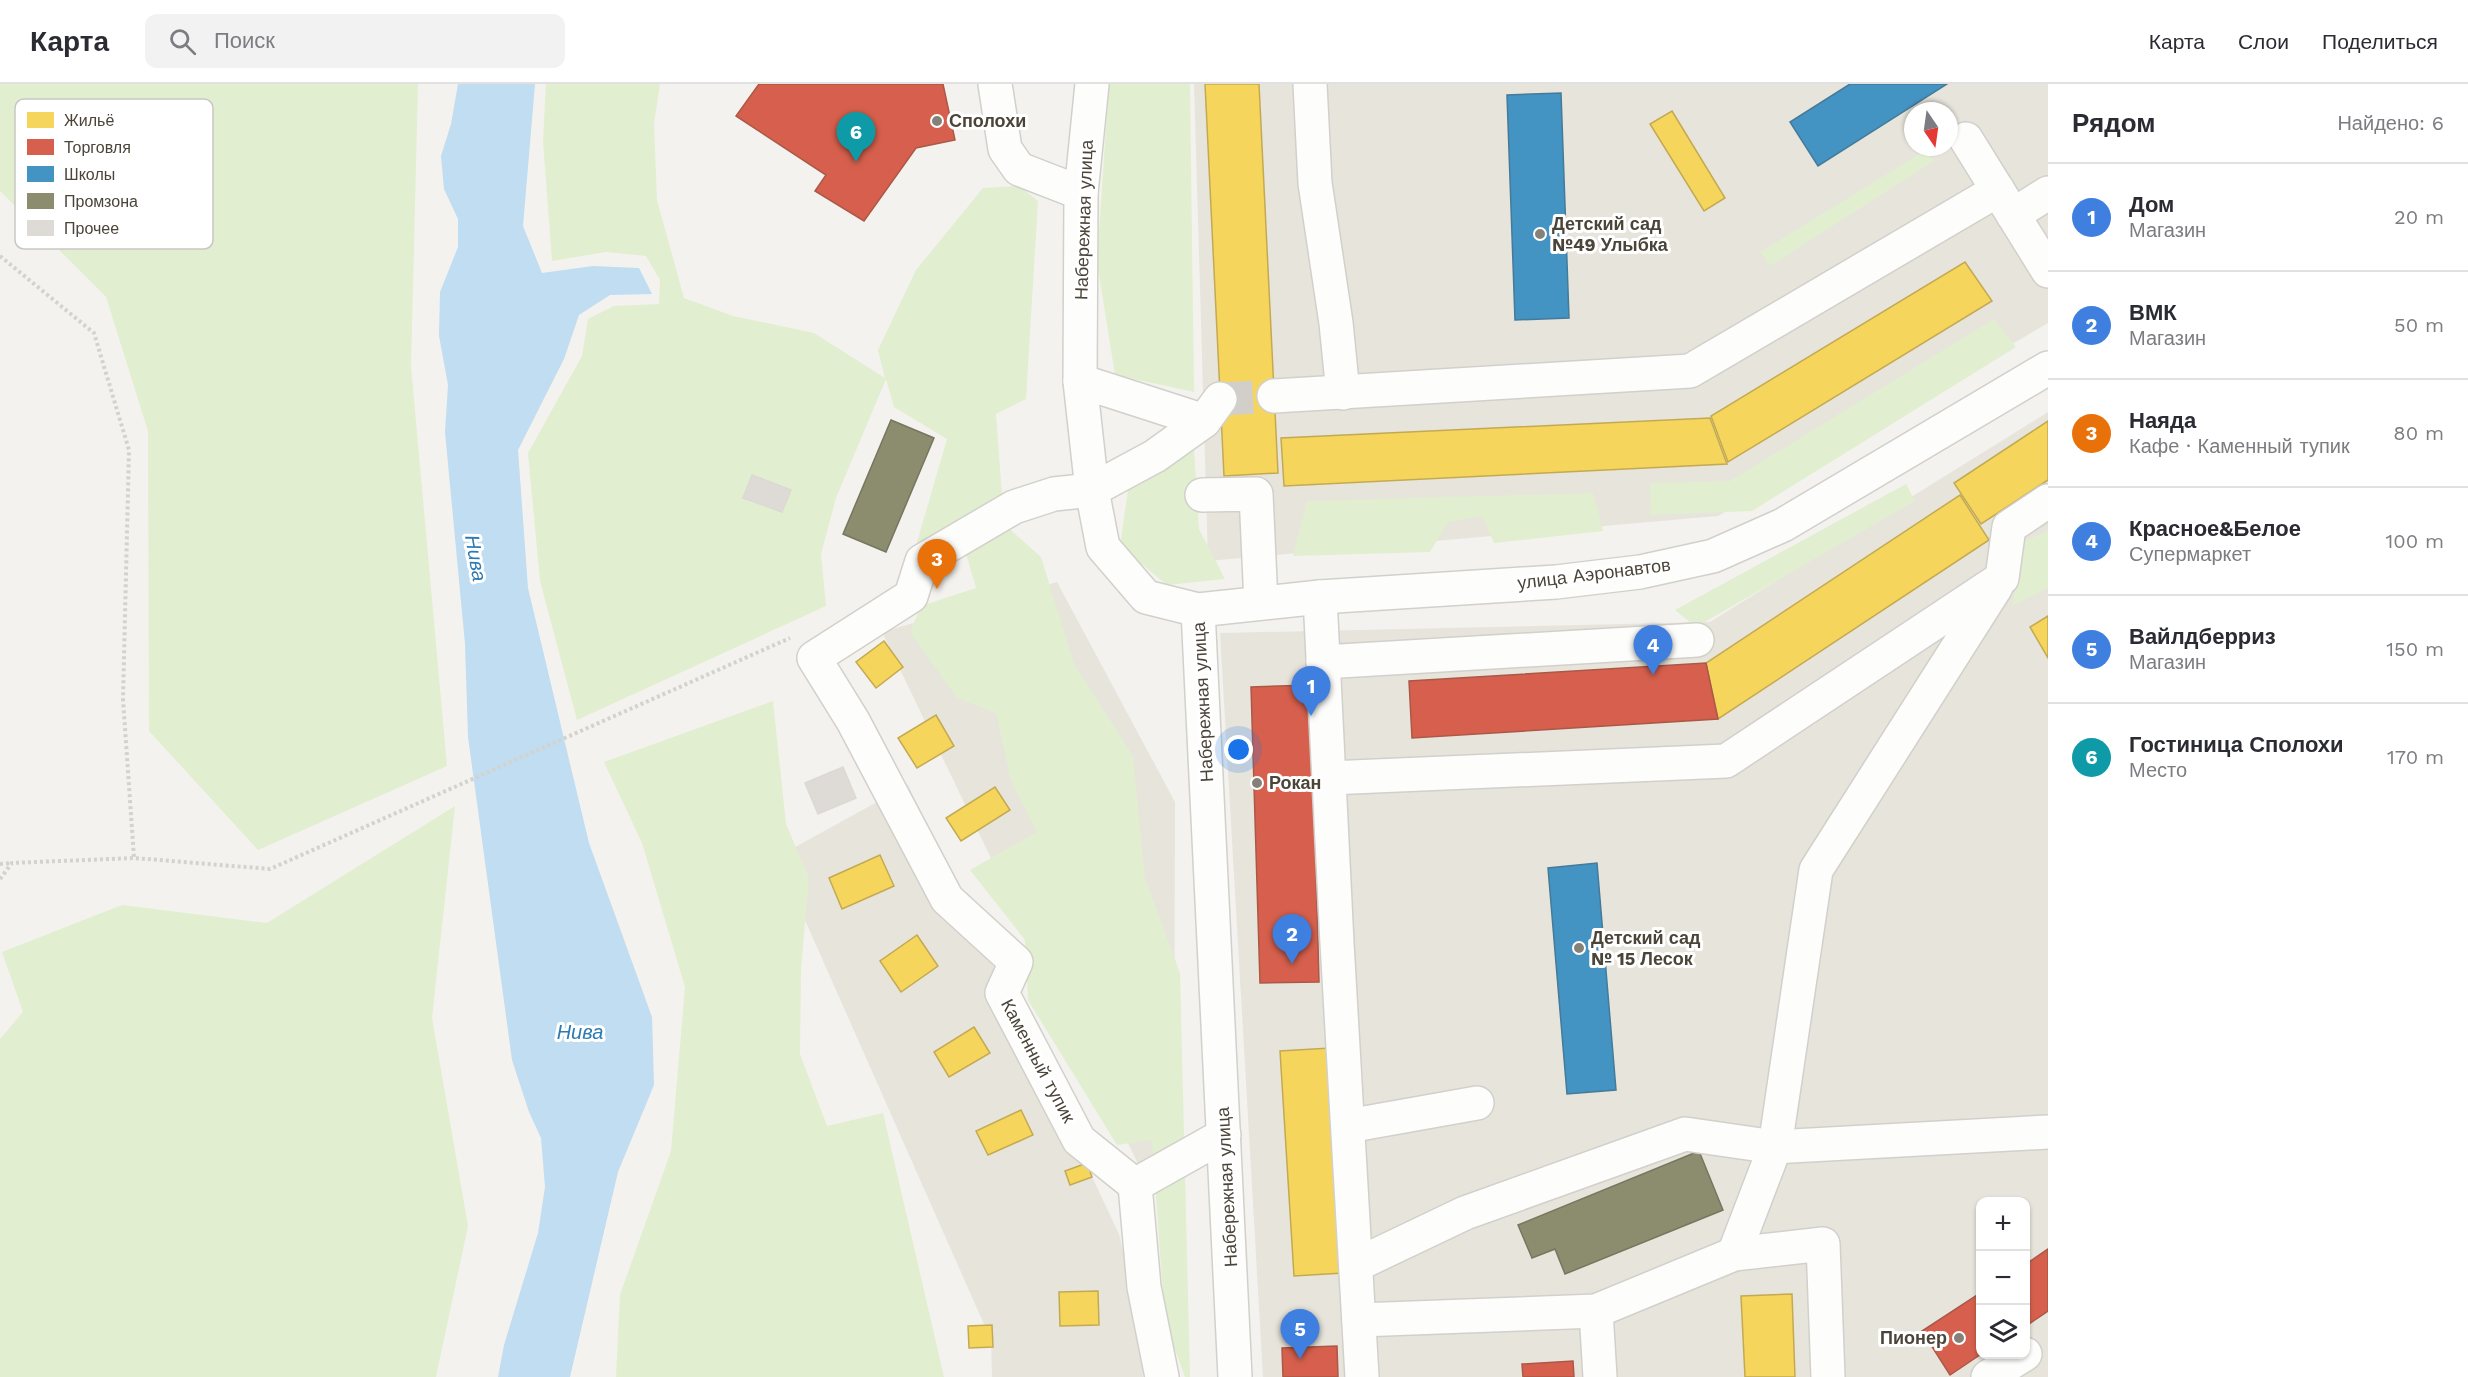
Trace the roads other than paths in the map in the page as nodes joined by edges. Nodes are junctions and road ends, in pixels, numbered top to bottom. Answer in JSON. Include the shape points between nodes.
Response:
{"nodes":[{"id":1,"x":995,"y":84,"type":"edge"},
{"id":2,"x":1092,"y":84,"type":"edge"},
{"id":3,"x":1310,"y":84,"type":"edge"},
{"id":4,"x":1966,"y":139,"type":"dead end"},
{"id":5,"x":1081,"y":193,"type":"junction"},
{"id":6,"x":2048,"y":193,"type":"edge"},
{"id":7,"x":2005,"y":202,"type":"junction"},
{"id":8,"x":2048,"y":271,"type":"edge"},
{"id":9,"x":2048,"y":368,"type":"edge"},
{"id":10,"x":1080,"y":381,"type":"junction"},
{"id":11,"x":1343,"y":393,"type":"junction"},
{"id":12,"x":1274,"y":396,"type":"tunnel mouth"},
{"id":13,"x":1092,"y":490,"type":"junction"},
{"id":14,"x":1202,"y":495,"type":"dead end"},
{"id":15,"x":2048,"y":501,"type":"edge"},
{"id":16,"x":2002,"y":578,"type":"junction"},
{"id":17,"x":1320,"y":597,"type":"junction"},
{"id":18,"x":1261,"y":603,"type":"junction"},
{"id":19,"x":1198,"y":610,"type":"junction"},
{"id":20,"x":1698,"y":640,"type":"dead end"},
{"id":21,"x":1323,"y":662,"type":"junction"},
{"id":22,"x":1329,"y":778,"type":"junction"},
{"id":23,"x":1477,"y":1103,"type":"dead end"},
{"id":24,"x":1348,"y":1126,"type":"junction"},
{"id":25,"x":2048,"y":1131,"type":"edge"},
{"id":26,"x":1224,"y":1135,"type":"junction"},
{"id":27,"x":1775,"y":1147,"type":"junction"},
{"id":28,"x":1135,"y":1185,"type":"junction"},
{"id":29,"x":1734,"y":1254,"type":"junction"},
{"id":30,"x":1356,"y":1265,"type":"junction"},
{"id":31,"x":1596,"y":1311,"type":"junction"},
{"id":32,"x":1359,"y":1320,"type":"junction"},
{"id":33,"x":2048,"y":1340,"type":"edge"},
{"id":34,"x":2030,"y":1351,"type":"edge"},
{"id":35,"x":2017,"y":1359,"type":"edge"},
{"id":36,"x":1162,"y":1377,"type":"edge"},
{"id":37,"x":1235,"y":1377,"type":"edge"},
{"id":38,"x":1362,"y":1377,"type":"edge"},
{"id":39,"x":1600,"y":1377,"type":"edge"},
{"id":40,"x":1828,"y":1377,"type":"edge"},
{"id":41,"x":1988,"y":1377,"type":"edge"}],
"edges":[{"from":1,"to":5,"type":"street","via":[[1005,149],[1019,170]]},
{"from":2,"to":5,"type":"street","name":"Набережная улица"},
{"from":3,"to":11,"type":"street","via":[[1315,183]]},
{"from":4,"to":7,"type":"street"},
{"from":5,"to":10,"type":"street","name":"Набережная улица"},
{"from":6,"to":7,"type":"street"},
{"from":7,"to":8,"type":"street"},
{"from":7,"to":11,"type":"street","via":[[1690,371]]},
{"from":9,"to":17,"type":"street","name":"улица Аэронавтов","via":[[1783,525],[1713,556],[1640,572],[1556,582]]},
{"from":10,"to":13,"type":"street","name":"Набережная улица"},
{"from":10,"to":13,"type":"street","via":[[1212,410],[1155,456]]},
{"from":11,"to":12,"type":"street"},
{"from":13,"to":19,"type":"street","name":"Набережная улица","via":[[1103,547],[1146,597]]},
{"from":13,"to":28,"type":"street","name":"Каменный тупик","via":[[1054,494],[1014,507],[922,561],[911,596],[803,648],[854,721],[947,898],[1016,962],[1002,993],[1079,1140]]},
{"from":14,"to":18,"type":"street","via":[[1256,494]]},
{"from":15,"to":16,"type":"street","via":[[2009,527]]},
{"from":16,"to":22,"type":"street","via":[[1726,761]]},
{"from":16,"to":27,"type":"street","via":[[1816,870]]},
{"from":17,"to":18,"type":"street","name":"улица Аэронавтов"},
{"from":17,"to":21,"type":"street"},
{"from":18,"to":19,"type":"street","name":"улица Аэронавтов"},
{"from":19,"to":26,"type":"street","name":"Набережная улица"},
{"from":20,"to":21,"type":"street"},
{"from":21,"to":22,"type":"street"},
{"from":22,"to":24,"type":"street"},
{"from":23,"to":24,"type":"street"},
{"from":24,"to":30,"type":"street"},
{"from":25,"to":27,"type":"street"},
{"from":26,"to":28,"type":"street"},
{"from":26,"to":37,"type":"street","name":"Набережная улица"},
{"from":27,"to":29,"type":"street"},
{"from":27,"to":30,"type":"street","via":[[1685,1134],[1465,1213]]},
{"from":28,"to":36,"type":"street","via":[[1144,1287]]},
{"from":29,"to":31,"type":"street"},
{"from":29,"to":40,"type":"street","via":[[1823,1244]]},
{"from":30,"to":32,"type":"street"},
{"from":31,"to":32,"type":"street"},
{"from":31,"to":39,"type":"street"},
{"from":32,"to":38,"type":"street"},
{"from":33,"to":34,"type":"street"},
{"from":35,"to":41,"type":"street"}]}
